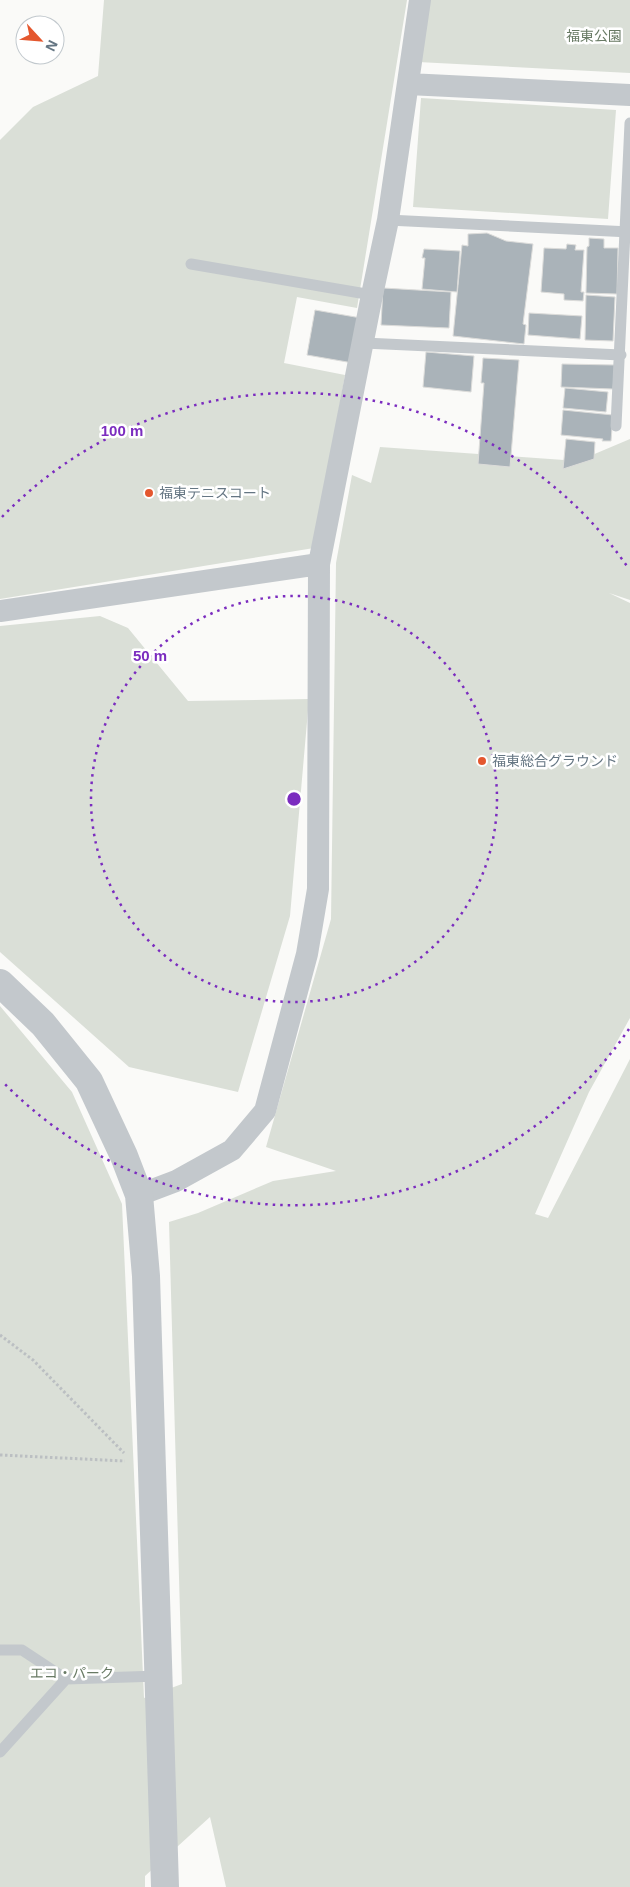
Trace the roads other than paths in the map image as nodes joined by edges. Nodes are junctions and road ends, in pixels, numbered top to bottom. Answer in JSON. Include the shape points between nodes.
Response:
{"nodes":[{"id":1,"x":420,"y":0,"type":"edge"},
{"id":2,"x":408,"y":84,"type":"junction"},
{"id":3,"x":630,"y":95,"type":"edge"},
{"id":4,"x":630,"y":123,"type":"edge"},
{"id":5,"x":388,"y":220,"type":"junction"},
{"id":6,"x":628,"y":232,"type":"edge"},
{"id":7,"x":191,"y":264,"type":"dead end"},
{"id":8,"x":372,"y":295,"type":"junction"},
{"id":9,"x":364,"y":342,"type":"junction"},
{"id":10,"x":620,"y":355,"type":"junction"},
{"id":11,"x":616,"y":426,"type":"dead end"},
{"id":12,"x":320,"y":564,"type":"junction"},
{"id":13,"x":0,"y":611,"type":"edge"},
{"id":14,"x":0,"y":983,"type":"edge"},
{"id":15,"x":139,"y":1195,"type":"junction"},
{"id":16,"x":0,"y":1650,"type":"edge"},
{"id":17,"x":159,"y":1676,"type":"junction"},
{"id":18,"x":66,"y":1680,"type":"junction"},
{"id":19,"x":0,"y":1752,"type":"edge"},
{"id":20,"x":165,"y":1887,"type":"edge"}],
"edges":[{"from":1,"to":2,"type":"street"},
{"from":2,"to":3,"type":"street"},
{"from":2,"to":5,"type":"street"},
{"from":4,"to":6,"type":"lane"},
{"from":5,"to":6,"type":"lane"},
{"from":5,"to":8,"type":"street"},
{"from":6,"to":10,"type":"lane"},
{"from":7,"to":8,"type":"lane"},
{"from":8,"to":9,"type":"street"},
{"from":9,"to":10,"type":"lane"},
{"from":9,"to":12,"type":"street"},
{"from":10,"to":11,"type":"lane"},
{"from":12,"to":13,"type":"street"},
{"from":12,"to":15,"type":"street","via":[[318,889],[307,954],[265,1111],[232,1150],[176,1180]]},
{"from":14,"to":15,"type":"street","via":[[43,1024],[89,1081]]},
{"from":15,"to":17,"type":"street","via":[[146,1276]]},
{"from":16,"to":18,"type":"lane","via":[[22,1650]]},
{"from":17,"to":18,"type":"lane"},
{"from":17,"to":20,"type":"street"},
{"from":18,"to":19,"type":"lane"}]}
